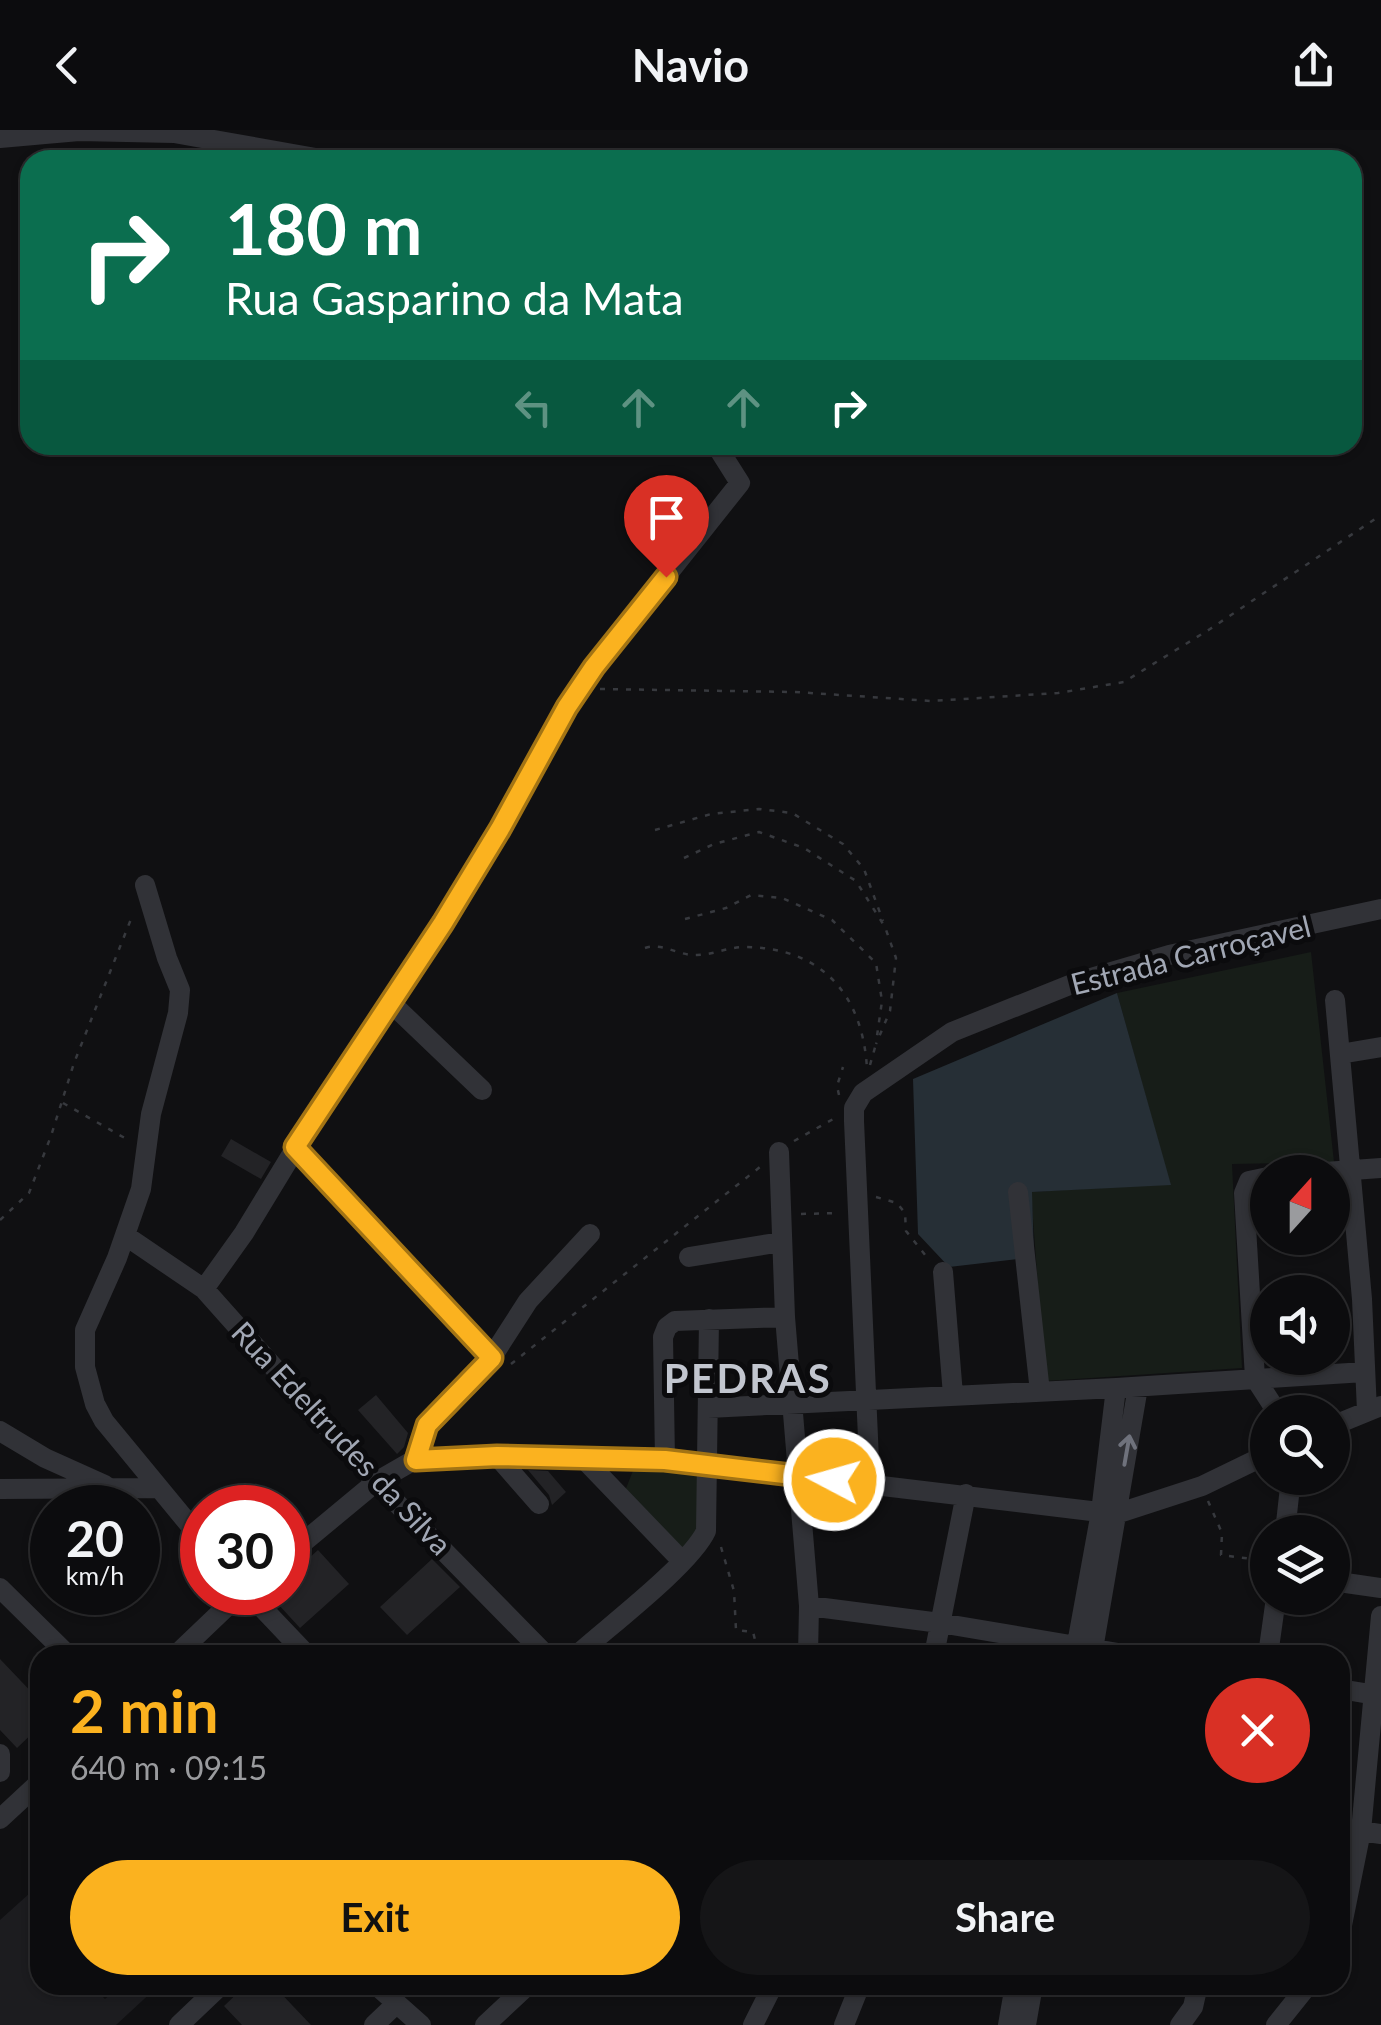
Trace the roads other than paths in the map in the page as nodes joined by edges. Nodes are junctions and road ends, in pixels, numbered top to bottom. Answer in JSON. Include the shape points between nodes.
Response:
{"nodes":[{"id":1,"x":0,"y":138,"type":"edge"},
{"id":2,"x":270,"y":150,"type":"edge"},
{"id":3,"x":722,"y":455,"type":"edge"},
{"id":4,"x":146,"y":885,"type":"road end"},
{"id":5,"x":1381,"y":909,"type":"edge"},
{"id":6,"x":1335,"y":1000,"type":"dead end"},
{"id":7,"x":390,"y":1002,"type":"junction"},
{"id":8,"x":1381,"y":1047,"type":"edge"},
{"id":9,"x":1340,"y":1054,"type":"junction"},
{"id":10,"x":482,"y":1090,"type":"dead end"},
{"id":11,"x":295,"y":1147,"type":"junction"},
{"id":12,"x":779,"y":1152,"type":"road end"},
{"id":13,"x":1381,"y":1168,"type":"edge"},
{"id":14,"x":1351,"y":1171,"type":"junction"},
{"id":15,"x":1250,"y":1183,"type":"edge"},
{"id":16,"x":1018,"y":1192,"type":"dead end"},
{"id":17,"x":590,"y":1234,"type":"dead end"},
{"id":18,"x":126,"y":1236,"type":"junction"},
{"id":19,"x":782,"y":1242,"type":"junction"},
{"id":20,"x":689,"y":1257,"type":"dead end"},
{"id":21,"x":943,"y":1272,"type":"road end"},
{"id":22,"x":204,"y":1288,"type":"junction"},
{"id":23,"x":1372,"y":1298,"type":"edge"},
{"id":24,"x":785,"y":1316,"type":"junction"},
{"id":25,"x":710,"y":1320,"type":"junction"},
{"id":26,"x":492,"y":1358,"type":"junction"},
{"id":27,"x":1365,"y":1372,"type":"junction"},
{"id":28,"x":1255,"y":1378,"type":"junction"},
{"id":29,"x":1138,"y":1387,"type":"junction"},
{"id":30,"x":1116,"y":1388,"type":"junction"},
{"id":31,"x":1040,"y":1392,"type":"junction"},
{"id":32,"x":953,"y":1395,"type":"junction"},
{"id":33,"x":1266,"y":1395,"type":"edge"},
{"id":34,"x":868,"y":1401,"type":"junction"},
{"id":35,"x":792,"y":1405,"type":"junction"},
{"id":36,"x":708,"y":1408,"type":"junction"},
{"id":37,"x":1374,"y":1408,"type":"edge"},
{"id":38,"x":1350,"y":1418,"type":"edge"},
{"id":39,"x":0,"y":1431,"type":"edge"},
{"id":40,"x":497,"y":1456,"type":"junction"},
{"id":41,"x":582,"y":1457,"type":"junction"},
{"id":42,"x":416,"y":1460,"type":"junction"},
{"id":43,"x":665,"y":1460,"type":"junction"},
{"id":44,"x":1250,"y":1463,"type":"edge"},
{"id":45,"x":709,"y":1464,"type":"junction"},
{"id":46,"x":797,"y":1477,"type":"junction"},
{"id":47,"x":376,"y":1482,"type":"junction"},
{"id":48,"x":870,"y":1483,"type":"junction"},
{"id":49,"x":105,"y":1485,"type":"edge"},
{"id":50,"x":156,"y":1485,"type":"edge"},
{"id":51,"x":0,"y":1489,"type":"edge"},
{"id":52,"x":30,"y":1489,"type":"edge"},
{"id":53,"x":160,"y":1490,"type":"edge"},
{"id":54,"x":966,"y":1494,"type":"junction"},
{"id":55,"x":539,"y":1504,"type":"dead end"},
{"id":56,"x":1108,"y":1513,"type":"junction"},
{"id":57,"x":180,"y":1514,"type":"edge"},
{"id":58,"x":310,"y":1537,"type":"edge"},
{"id":59,"x":682,"y":1561,"type":"junction"},
{"id":60,"x":1350,"y":1583,"type":"edge"},
{"id":61,"x":0,"y":1588,"type":"edge"},
{"id":62,"x":1381,"y":1588,"type":"edge"},
{"id":63,"x":808,"y":1606,"type":"junction"},
{"id":64,"x":220,"y":1615,"type":"edge"},
{"id":65,"x":268,"y":1615,"type":"edge"},
{"id":66,"x":1274,"y":1615,"type":"edge"},
{"id":67,"x":1381,"y":1616,"type":"edge"},
{"id":68,"x":940,"y":1623,"type":"junction"},
{"id":69,"x":58,"y":1645,"type":"edge"},
{"id":70,"x":187,"y":1645,"type":"edge"},
{"id":71,"x":297,"y":1645,"type":"edge"},
{"id":72,"x":536,"y":1645,"type":"edge"},
{"id":73,"x":588,"y":1645,"type":"edge"},
{"id":74,"x":808,"y":1645,"type":"edge"},
{"id":75,"x":936,"y":1645,"type":"edge"},
{"id":76,"x":1053,"y":1645,"type":"edge"},
{"id":77,"x":1085,"y":1645,"type":"edge"},
{"id":78,"x":1269,"y":1645,"type":"edge"},
{"id":79,"x":1350,"y":1691,"type":"edge"},
{"id":80,"x":1377,"y":1695,"type":"edge"},
{"id":81,"x":0,"y":1754,"type":"edge"},
{"id":82,"x":0,"y":1772,"type":"edge"},
{"id":83,"x":30,"y":1791,"type":"edge"},
{"id":84,"x":0,"y":1819,"type":"edge"},
{"id":85,"x":1371,"y":1832,"type":"edge"},
{"id":86,"x":1350,"y":1900,"type":"edge"},
{"id":87,"x":210,"y":1995,"type":"edge"},
{"id":88,"x":386,"y":1995,"type":"edge"},
{"id":89,"x":517,"y":1995,"type":"edge"},
{"id":90,"x":768,"y":1995,"type":"edge"},
{"id":91,"x":851,"y":1995,"type":"edge"},
{"id":92,"x":1013,"y":1995,"type":"edge"},
{"id":93,"x":1031,"y":1995,"type":"edge"},
{"id":94,"x":1195,"y":1995,"type":"edge"},
{"id":95,"x":1300,"y":1995,"type":"edge"},
{"id":96,"x":395,"y":2004,"type":"junction"},
{"id":97,"x":179,"y":2025,"type":"edge"},
{"id":98,"x":374,"y":2025,"type":"edge"},
{"id":99,"x":421,"y":2025,"type":"edge"},
{"id":100,"x":485,"y":2025,"type":"edge"},
{"id":101,"x":753,"y":2025,"type":"edge"},
{"id":102,"x":844,"y":2025,"type":"edge"},
{"id":103,"x":1008,"y":2025,"type":"edge"},
{"id":104,"x":1026,"y":2025,"type":"edge"},
{"id":105,"x":1180,"y":2025,"type":"edge"},
{"id":106,"x":1276,"y":2025,"type":"edge"}],
"edges":[{"from":1,"to":2,"type":"street","via":[[174,133]]},
{"from":3,"to":7,"type":"street","via":[[740,483],[579,690]]},
{"from":4,"to":18,"type":"street","via":[[180,990]]},
{"from":5,"to":34,"type":"street","name":"Estrada Carroçavel","via":[[1077,982],[952,1032],[863,1093],[854,1108]]},
{"from":6,"to":9,"type":"street"},
{"from":7,"to":10,"type":"street"},
{"from":7,"to":11,"type":"street"},
{"from":8,"to":9,"type":"street"},
{"from":9,"to":14,"type":"street"},
{"from":11,"to":22,"type":"street"},
{"from":11,"to":26,"type":"street"},
{"from":12,"to":19,"type":"street"},
{"from":13,"to":14,"type":"street"},
{"from":14,"to":23,"type":"street"},
{"from":15,"to":28,"type":"street","via":[[1244,1193]]},
{"from":16,"to":31,"type":"street"},
{"from":17,"to":26,"type":"street","via":[[528,1302]]},
{"from":18,"to":22,"type":"street","name":"Rua Edeltrudes da Silva"},
{"from":18,"to":50,"type":"street","via":[[87,1321],[85,1367],[104,1421]]},
{"from":19,"to":20,"type":"street"},
{"from":19,"to":24,"type":"street"},
{"from":21,"to":32,"type":"street"},
{"from":22,"to":47,"type":"street","name":"Rua Edeltrudes da Silva"},
{"from":23,"to":27,"type":"street"},
{"from":24,"to":25,"type":"street"},
{"from":24,"to":35,"type":"street"},
{"from":25,"to":36,"type":"street"},
{"from":25,"to":43,"type":"street","via":[[666,1327]]},
{"from":26,"to":42,"type":"street","via":[[427,1425]]},
{"from":27,"to":28,"type":"street"},
{"from":27,"to":37,"type":"street"},
{"from":28,"to":29,"type":"street"},
{"from":28,"to":33,"type":"street"},
{"from":29,"to":30,"type":"street"},
{"from":56,"to":29,"type":"street","one_way":true},
{"from":30,"to":31,"type":"street"},
{"from":30,"to":56,"type":"street"},
{"from":31,"to":32,"type":"street"},
{"from":32,"to":34,"type":"street"},
{"from":34,"to":35,"type":"street"},
{"from":34,"to":48,"type":"street"},
{"from":35,"to":36,"type":"street"},
{"from":35,"to":46,"type":"street"},
{"from":36,"to":45,"type":"street"},
{"from":37,"to":38,"type":"street"},
{"from":39,"to":49,"type":"street"},
{"from":40,"to":41,"type":"street"},
{"from":40,"to":42,"type":"street"},
{"from":40,"to":55,"type":"street"},
{"from":41,"to":43,"type":"street"},
{"from":41,"to":59,"type":"street"},
{"from":42,"to":47,"type":"street"},
{"from":43,"to":45,"type":"street"},
{"from":44,"to":56,"type":"street","via":[[1202,1486]]},
{"from":45,"to":46,"type":"street"},
{"from":45,"to":59,"type":"street","via":[[706,1531]]},
{"from":46,"to":48,"type":"street"},
{"from":46,"to":63,"type":"street"},
{"from":47,"to":58,"type":"street"},
{"from":47,"to":72,"type":"street","name":"Rua Edeltrudes da Silva"},
{"from":48,"to":54,"type":"street"},
{"from":51,"to":52,"type":"street"},
{"from":53,"to":57,"type":"street"},
{"from":54,"to":56,"type":"street"},
{"from":54,"to":68,"type":"street"},
{"from":56,"to":77,"type":"street"},
{"from":59,"to":73,"type":"street"},
{"from":60,"to":62,"type":"street"},
{"from":61,"to":69,"type":"street"},
{"from":63,"to":68,"type":"street"},
{"from":63,"to":74,"type":"street"},
{"from":64,"to":70,"type":"street"},
{"from":65,"to":71,"type":"street"},
{"from":66,"to":78,"type":"street"},
{"from":67,"to":80,"type":"street"},
{"from":68,"to":75,"type":"street"},
{"from":68,"to":76,"type":"street"},
{"from":79,"to":80,"type":"street"},
{"from":80,"to":85,"type":"street"},
{"from":81,"to":82,"type":"street"},
{"from":83,"to":84,"type":"street"},
{"from":85,"to":86,"type":"street"},
{"from":87,"to":97,"type":"street"},
{"from":88,"to":96,"type":"street"},
{"from":89,"to":100,"type":"street"},
{"from":90,"to":101,"type":"street"},
{"from":91,"to":102,"type":"street"},
{"from":92,"to":103,"type":"street"},
{"from":93,"to":104,"type":"street"},
{"from":94,"to":105,"type":"street"},
{"from":95,"to":106,"type":"street"},
{"from":96,"to":98,"type":"street"},
{"from":96,"to":99,"type":"street"}]}
